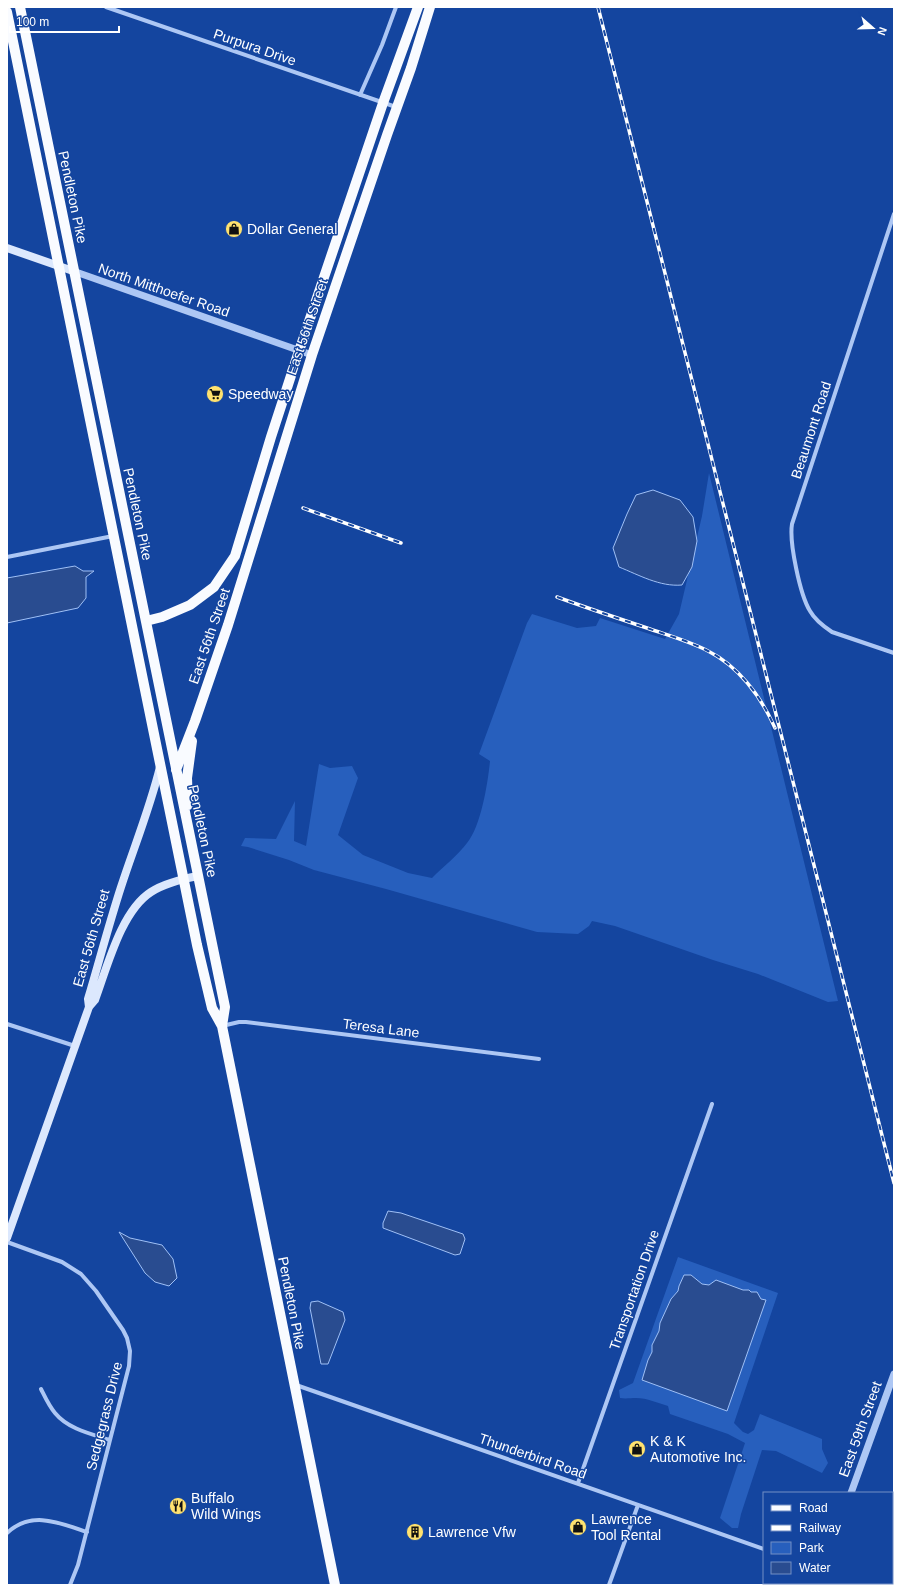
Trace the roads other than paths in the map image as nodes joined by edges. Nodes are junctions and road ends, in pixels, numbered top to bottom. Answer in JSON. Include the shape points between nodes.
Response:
{"nodes":[{"id":1,"x":20,"y":7,"type":"edge"},
{"id":2,"x":106,"y":7,"type":"edge"},
{"id":3,"x":396,"y":7,"type":"edge"},
{"id":4,"x":418,"y":7,"type":"edge"},
{"id":5,"x":430,"y":7,"type":"edge"},
{"id":6,"x":7,"y":12,"type":"edge"},
{"id":7,"x":360,"y":95,"type":"junction"},
{"id":8,"x":383,"y":103,"type":"junction"},
{"id":9,"x":397,"y":107,"type":"junction"},
{"id":10,"x":894,"y":214,"type":"edge"},
{"id":11,"x":7,"y":248,"type":"edge"},
{"id":12,"x":58,"y":266,"type":"junction"},
{"id":13,"x":73,"y":271,"type":"junction"},
{"id":14,"x":299,"y":351,"type":"junction"},
{"id":15,"x":312,"y":355,"type":"junction"},
{"id":16,"x":113,"y":536,"type":"junction"},
{"id":17,"x":7,"y":557,"type":"edge"},
{"id":18,"x":146,"y":621,"type":"junction"},
{"id":19,"x":894,"y":652,"type":"edge"},
{"id":20,"x":195,"y":720,"type":"junction"},
{"id":21,"x":160,"y":764,"type":"junction"},
{"id":22,"x":176,"y":770,"type":"junction"},
{"id":23,"x":189,"y":833,"type":"junction"},
{"id":24,"x":198,"y":876,"type":"junction"},
{"id":25,"x":184,"y":879,"type":"junction"},
{"id":26,"x":89,"y":1007,"type":"junction"},
{"id":27,"x":7,"y":1024,"type":"edge"},
{"id":28,"x":222,"y":1026,"type":"junction"},
{"id":29,"x":75,"y":1046,"type":"junction"},
{"id":30,"x":539,"y":1059,"type":"dead end"},
{"id":31,"x":712,"y":1104,"type":"dead end"},
{"id":32,"x":7,"y":1238,"type":"edge"},
{"id":33,"x":7,"y":1242,"type":"edge"},
{"id":34,"x":894,"y":1374,"type":"edge"},
{"id":35,"x":294,"y":1384,"type":"junction"},
{"id":36,"x":41,"y":1389,"type":"dead end"},
{"id":37,"x":110,"y":1440,"type":"junction"},
{"id":38,"x":578,"y":1483,"type":"junction"},
{"id":39,"x":852,"y":1492,"type":"edge"},
{"id":40,"x":638,"y":1504,"type":"junction"},
{"id":41,"x":87,"y":1532,"type":"junction"},
{"id":42,"x":7,"y":1533,"type":"edge"},
{"id":43,"x":763,"y":1549,"type":"edge"},
{"id":44,"x":70,"y":1585,"type":"edge"},
{"id":45,"x":335,"y":1585,"type":"edge"},
{"id":46,"x":609,"y":1585,"type":"edge"}],
"edges":[{"from":1,"to":13,"type":"main road","name":"Pendleton Pike"},
{"from":2,"to":7,"type":"street","name":"Purpura Drive"},
{"from":3,"to":7,"type":"street"},
{"from":4,"to":8,"type":"main road","name":"East 56th Street"},
{"from":5,"to":9,"type":"main road","name":"East 56th Street"},
{"from":6,"to":12,"type":"main road","name":"Pendleton Pike"},
{"from":7,"to":8,"type":"street","name":"Purpura Drive"},
{"from":8,"to":9,"type":"street","name":"Purpura Drive"},
{"from":8,"to":14,"type":"main road","name":"East 56th Street"},
{"from":9,"to":15,"type":"main road","name":"East 56th Street"},
{"from":10,"to":19,"type":"street","name":"Beaumont Road","via":[[791,529],[791,545],[804,596],[814,617],[832,632]]},
{"from":11,"to":12,"type":"main road","name":"North Mitthoefer Road"},
{"from":12,"to":13,"type":"main road","name":"North Mitthoefer Road"},
{"from":12,"to":16,"type":"main road","name":"Pendleton Pike"},
{"from":13,"to":14,"type":"street","name":"North Mitthoefer Road"},
{"from":13,"to":18,"type":"main road","name":"Pendleton Pike"},
{"from":14,"to":15,"type":"street","name":"North Mitthoefer Road"},
{"from":14,"to":18,"type":"main road","name":"East 56th Street","via":[[235,556],[214,587],[190,605]]},
{"from":15,"to":20,"type":"main road","name":"East 56th Street","via":[[239,592]]},
{"from":16,"to":17,"type":"street"},
{"from":16,"to":21,"type":"main road","name":"Pendleton Pike"},
{"from":18,"to":22,"type":"main road","name":"Pendleton Pike"},
{"from":20,"to":22,"type":"main road","name":"East 56th Street"},
{"from":20,"to":23,"type":"main road","via":[[187,778]]},
{"from":21,"to":25,"type":"main road","name":"Pendleton Pike"},
{"from":21,"to":26,"type":"main road","name":"East 56th Street","via":[[153,797],[121,886],[103,946],[88,999]]},
{"from":22,"to":23,"type":"main road","name":"Pendleton Pike"},
{"from":23,"to":24,"type":"main road","name":"Pendleton Pike"},
{"from":24,"to":25,"type":"main road","name":"East 56th Street"},
{"from":24,"to":28,"type":"main road","name":"Pendleton Pike","via":[[225,1007]]},
{"from":25,"to":26,"type":"main road","name":"East 56th Street","via":[[151,892],[126,919],[95,1000]]},
{"from":25,"to":28,"type":"main road","name":"Pendleton Pike","via":[[208,993],[212,1008]]},
{"from":26,"to":29,"type":"main road","name":"East 56th Street"},
{"from":27,"to":29,"type":"street"},
{"from":28,"to":30,"type":"street","name":"Teresa Lane","via":[[246,1022]]},
{"from":28,"to":35,"type":"main road","name":"Pendleton Pike"},
{"from":29,"to":32,"type":"main road","name":"East 56th Street"},
{"from":31,"to":38,"type":"street","name":"Transportation Drive"},
{"from":33,"to":37,"type":"street","name":"Sedgegrass Drive","via":[[62,1262],[81,1274],[96,1290],[126,1334],[130,1363]]},
{"from":34,"to":39,"type":"street","name":"East 59th Street"},
{"from":35,"to":38,"type":"street","name":"Thunderbird Road"},
{"from":35,"to":45,"type":"main road","name":"Pendleton Pike"},
{"from":36,"to":37,"type":"street","via":[[51,1408],[64,1422]]},
{"from":37,"to":41,"type":"street","name":"Sedgegrass Drive"},
{"from":38,"to":40,"type":"street","name":"Thunderbird Road"},
{"from":40,"to":43,"type":"street","name":"Thunderbird Road"},
{"from":40,"to":46,"type":"street"},
{"from":41,"to":42,"type":"street","via":[[54,1521],[41,1520],[21,1524]]},
{"from":41,"to":44,"type":"street","name":"Sedgegrass Drive"}]}
